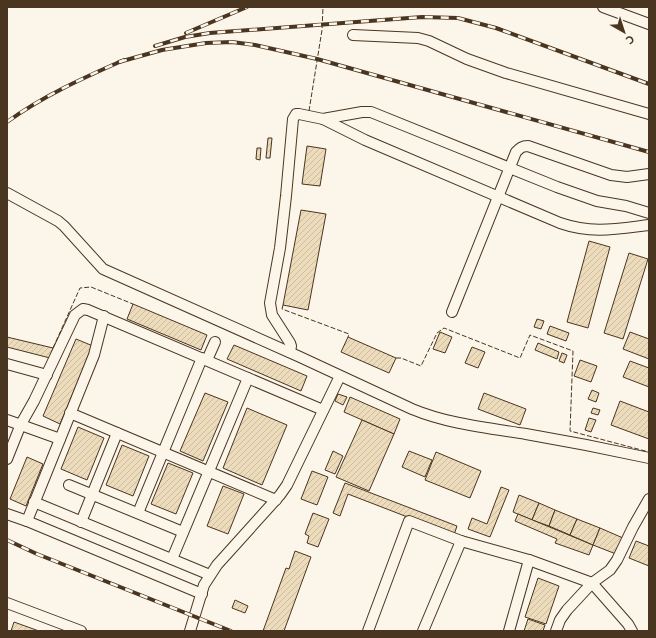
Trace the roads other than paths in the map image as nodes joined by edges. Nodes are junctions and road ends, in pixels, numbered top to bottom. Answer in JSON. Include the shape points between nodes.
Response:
{"nodes":[{"id":1,"x":603,"y":7,"type":"edge"},
{"id":2,"x":649,"y":24,"type":"edge"},
{"id":3,"x":353,"y":35,"type":"dead end"},
{"id":4,"x":649,"y":114,"type":"edge"},
{"id":5,"x":323,"y":119,"type":"junction"},
{"id":6,"x":510,"y":168,"type":"junction"},
{"id":7,"x":649,"y":174,"type":"edge"},
{"id":8,"x":7,"y":193,"type":"edge"},
{"id":9,"x":498,"y":197,"type":"junction"},
{"id":10,"x":649,"y":213,"type":"edge"},
{"id":11,"x":649,"y":225,"type":"edge"},
{"id":12,"x":452,"y":312,"type":"dead end"},
{"id":13,"x":104,"y":316,"type":"junction"},
{"id":14,"x":215,"y":342,"type":"dead end"},
{"id":15,"x":290,"y":352,"type":"junction"},
{"id":16,"x":204,"y":359,"type":"junction"},
{"id":17,"x":7,"y":364,"type":"edge"},
{"id":18,"x":47,"y":375,"type":"junction"},
{"id":19,"x":340,"y":376,"type":"junction"},
{"id":20,"x":248,"y":378,"type":"junction"},
{"id":21,"x":323,"y":410,"type":"junction"},
{"id":22,"x":70,"y":413,"type":"junction"},
{"id":23,"x":7,"y":420,"type":"edge"},
{"id":24,"x":21,"y":424,"type":"junction"},
{"id":25,"x":117,"y":433,"type":"junction"},
{"id":26,"x":60,"y":439,"type":"junction"},
{"id":27,"x":163,"y":452,"type":"junction"},
{"id":28,"x":649,"y":458,"type":"edge"},
{"id":29,"x":7,"y":459,"type":"edge"},
{"id":30,"x":208,"y":471,"type":"junction"},
{"id":31,"x":69,"y":485,"type":"dead end"},
{"id":32,"x":92,"y":494,"type":"junction"},
{"id":33,"x":649,"y":499,"type":"edge"},
{"id":34,"x":276,"y":500,"type":"junction"},
{"id":35,"x":34,"y":502,"type":"junction"},
{"id":36,"x":138,"y":513,"type":"junction"},
{"id":37,"x":7,"y":514,"type":"edge"},
{"id":38,"x":27,"y":521,"type":"junction"},
{"id":39,"x":81,"y":522,"type":"junction"},
{"id":40,"x":183,"y":532,"type":"junction"},
{"id":41,"x":461,"y":541,"type":"junction"},
{"id":42,"x":172,"y":560,"type":"junction"},
{"id":43,"x":529,"y":560,"type":"junction"},
{"id":44,"x":210,"y":575,"type":"junction"},
{"id":45,"x":592,"y":583,"type":"junction"},
{"id":46,"x":202,"y":594,"type":"junction"},
{"id":47,"x":7,"y":603,"type":"edge"},
{"id":48,"x":81,"y":631,"type":"edge"},
{"id":49,"x":190,"y":631,"type":"edge"},
{"id":50,"x":368,"y":631,"type":"edge"},
{"id":51,"x":423,"y":631,"type":"edge"},
{"id":52,"x":509,"y":631,"type":"edge"},
{"id":53,"x":556,"y":631,"type":"edge"},
{"id":54,"x":632,"y":631,"type":"edge"}],
"edges":[{"from":1,"to":2,"type":"street"},
{"from":3,"to":4,"type":"street","via":[[418,38],[506,73]]},
{"from":5,"to":6,"type":"street","via":[[371,112]]},
{"from":5,"to":9,"type":"street","via":[[365,140]]},
{"from":5,"to":15,"type":"street","via":[[299,114],[293,119],[280,248],[270,303],[272,315],[290,343]]},
{"from":6,"to":7,"type":"street","via":[[516,152],[523,146],[528,146],[611,175],[627,177]]},
{"from":6,"to":9,"type":"street"},
{"from":6,"to":10,"type":"street","via":[[597,201]]},
{"from":8,"to":15,"type":"street","via":[[58,221],[103,269]]},
{"from":9,"to":11,"type":"street","via":[[575,228],[596,230]]},
{"from":9,"to":12,"type":"street"},
{"from":13,"to":16,"type":"street"},
{"from":13,"to":18,"type":"street","via":[[83,309],[78,311]]},
{"from":13,"to":22,"type":"street","via":[[94,354]]},
{"from":14,"to":16,"type":"street"},
{"from":15,"to":19,"type":"street"},
{"from":16,"to":20,"type":"street"},
{"from":16,"to":27,"type":"street"},
{"from":17,"to":18,"type":"street"},
{"from":18,"to":24,"type":"street"},
{"from":19,"to":21,"type":"street"},
{"from":19,"to":28,"type":"street","via":[[412,409],[440,418]]},
{"from":20,"to":21,"type":"street"},
{"from":20,"to":30,"type":"street"},
{"from":21,"to":34,"type":"street","via":[[287,485]]},
{"from":22,"to":25,"type":"street"},
{"from":22,"to":26,"type":"street"},
{"from":23,"to":24,"type":"street"},
{"from":24,"to":26,"type":"street"},
{"from":24,"to":29,"type":"street"},
{"from":25,"to":27,"type":"street"},
{"from":25,"to":32,"type":"street"},
{"from":26,"to":35,"type":"street"},
{"from":27,"to":30,"type":"street"},
{"from":27,"to":36,"type":"street"},
{"from":30,"to":34,"type":"street"},
{"from":30,"to":40,"type":"street"},
{"from":31,"to":32,"type":"street"},
{"from":32,"to":36,"type":"street"},
{"from":32,"to":39,"type":"street"},
{"from":33,"to":45,"type":"street","via":[[617,560],[610,570]]},
{"from":34,"to":44,"type":"street"},
{"from":35,"to":38,"type":"street"},
{"from":35,"to":39,"type":"street"},
{"from":36,"to":40,"type":"street"},
{"from":37,"to":38,"type":"street"},
{"from":38,"to":46,"type":"street"},
{"from":39,"to":42,"type":"street"},
{"from":40,"to":42,"type":"street"},
{"from":41,"to":43,"type":"street"},
{"from":41,"to":50,"type":"street","via":[[409,521]]},
{"from":41,"to":51,"type":"street"},
{"from":42,"to":44,"type":"street"},
{"from":43,"to":45,"type":"street"},
{"from":43,"to":52,"type":"street"},
{"from":44,"to":46,"type":"street"},
{"from":45,"to":53,"type":"street","via":[[567,610]]},
{"from":45,"to":54,"type":"street"},
{"from":46,"to":49,"type":"street"},
{"from":47,"to":48,"type":"street"}]}
